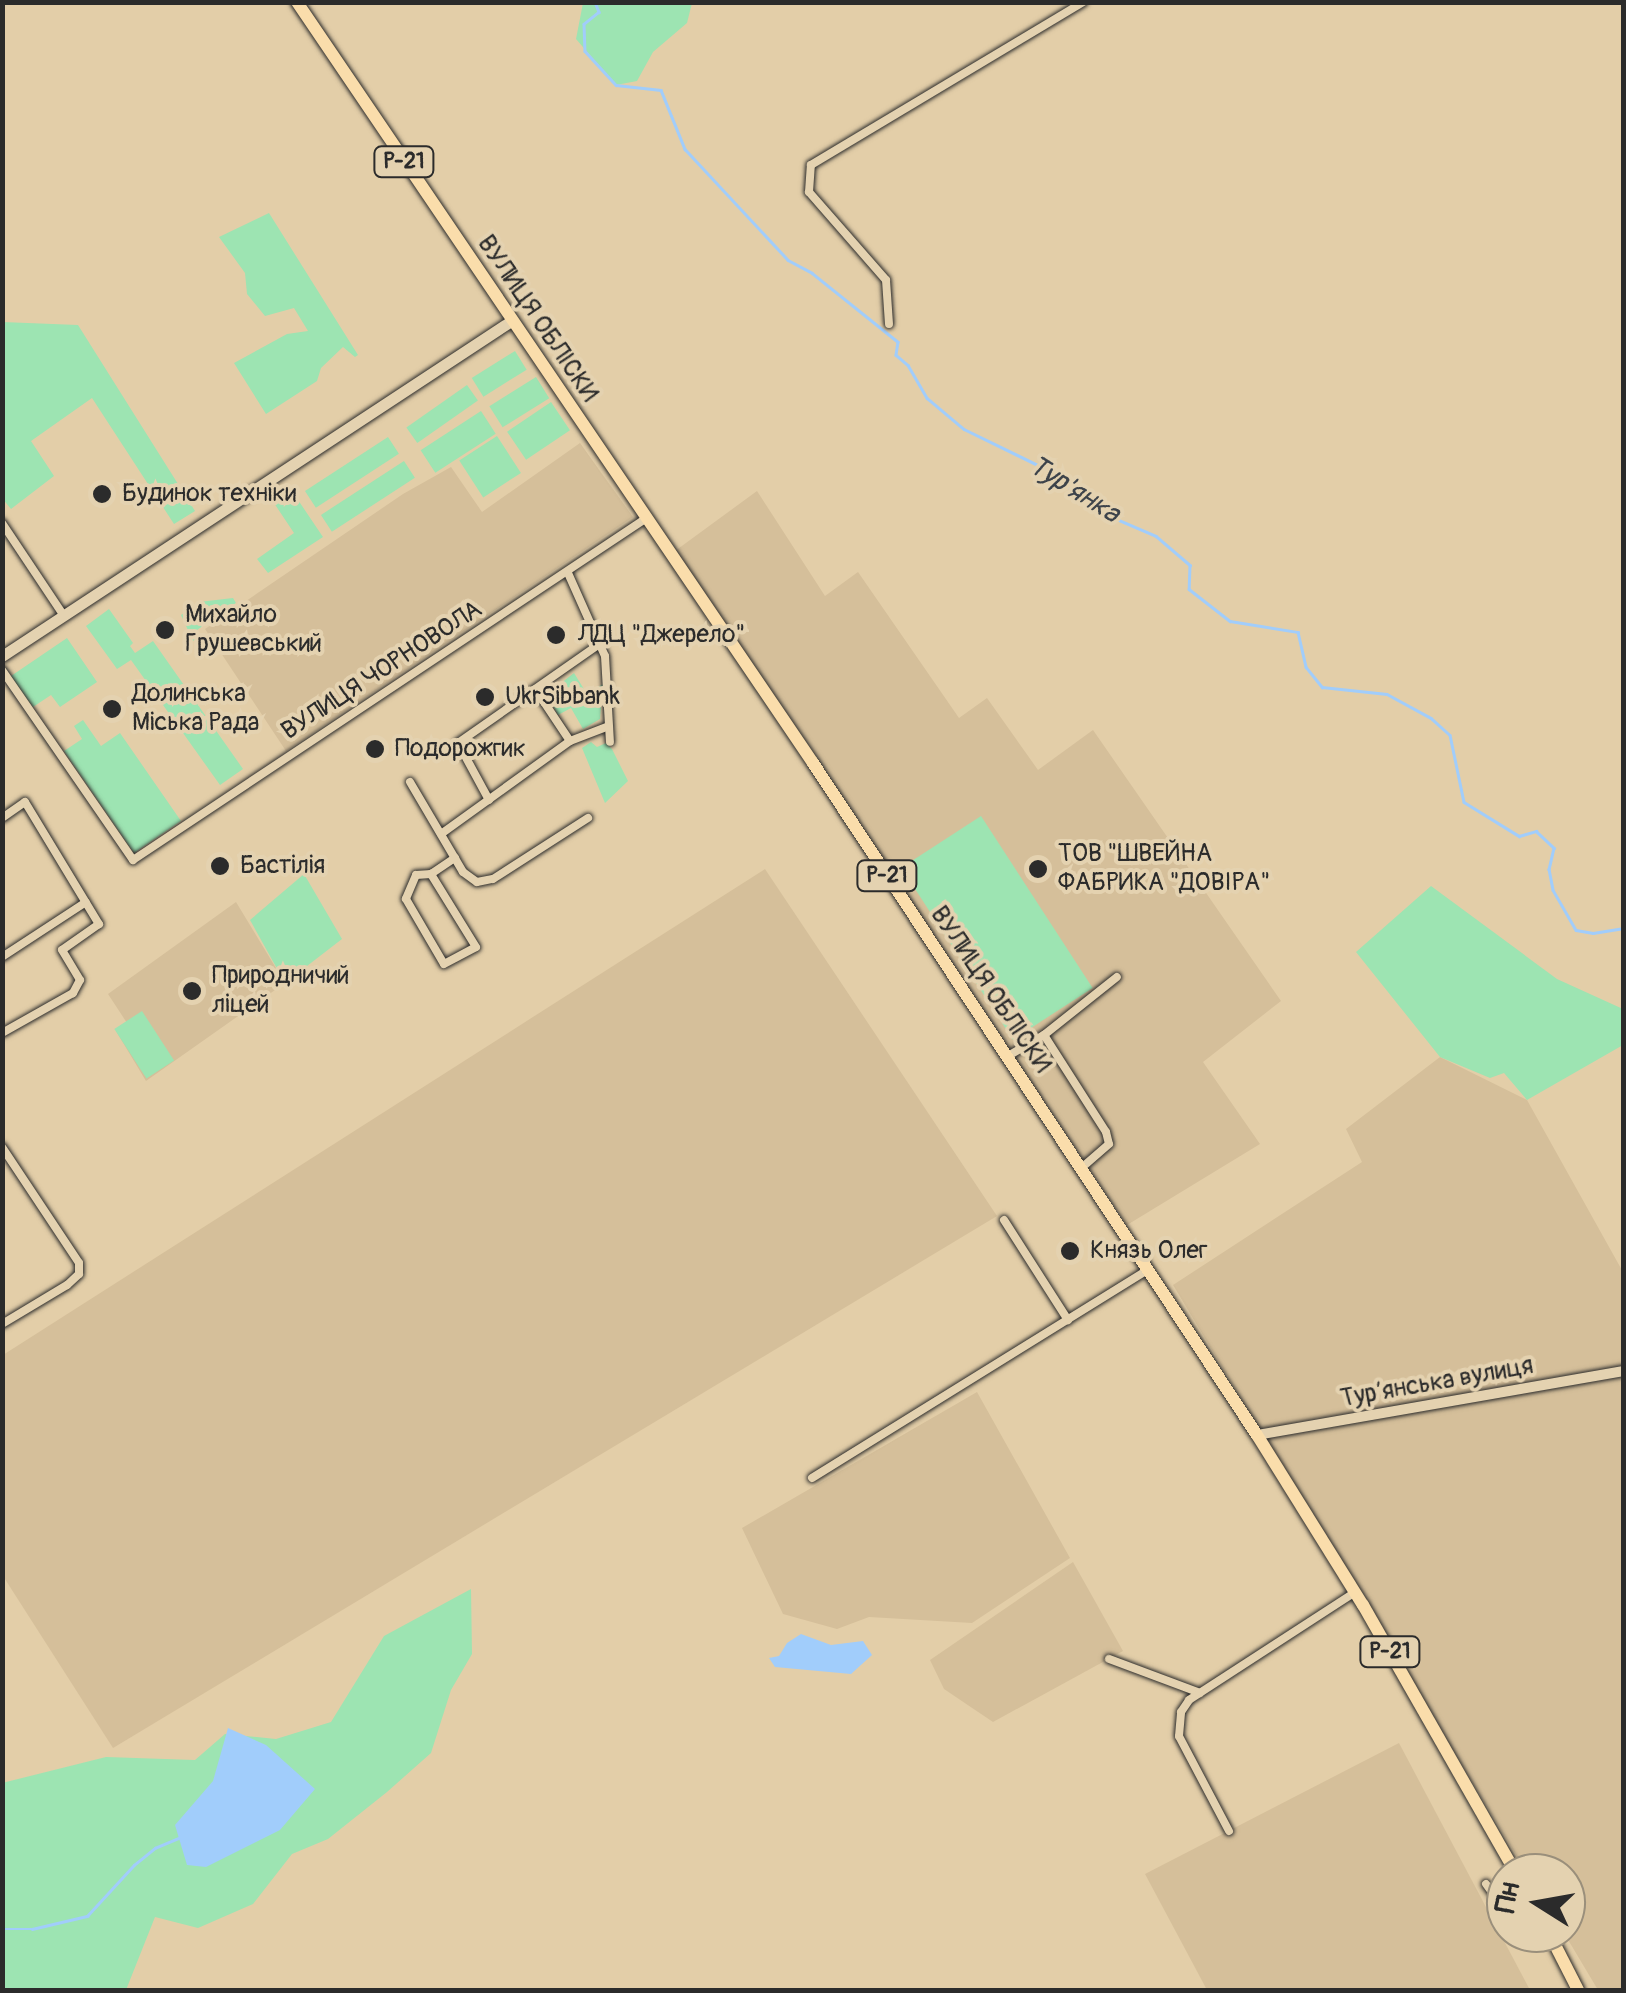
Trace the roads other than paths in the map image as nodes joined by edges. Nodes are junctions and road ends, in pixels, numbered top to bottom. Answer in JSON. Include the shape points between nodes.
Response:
{"nodes":[{"id":1,"x":297,"y":2,"type":"edge"},
{"id":2,"x":1083,"y":2,"type":"edge"},
{"id":3,"x":511,"y":321,"type":"junction"},
{"id":4,"x":889,"y":324,"type":"dead end"},
{"id":5,"x":645,"y":519,"type":"junction"},
{"id":6,"x":2,"y":523,"type":"edge"},
{"id":7,"x":568,"y":574,"type":"junction"},
{"id":8,"x":64,"y":616,"type":"junction"},
{"id":9,"x":601,"y":643,"type":"junction"},
{"id":10,"x":2,"y":656,"type":"edge"},
{"id":11,"x":2,"y":670,"type":"edge"},
{"id":12,"x":536,"y":690,"type":"junction"},
{"id":13,"x":606,"y":727,"type":"junction"},
{"id":14,"x":570,"y":741,"type":"junction"},
{"id":15,"x":610,"y":742,"type":"dead end"},
{"id":16,"x":410,"y":782,"type":"dead end"},
{"id":17,"x":489,"y":800,"type":"junction"},
{"id":18,"x":2,"y":818,"type":"edge"},
{"id":19,"x":588,"y":818,"type":"dead end"},
{"id":20,"x":441,"y":834,"type":"junction"},
{"id":21,"x":455,"y":858,"type":"junction"},
{"id":22,"x":431,"y":874,"type":"junction"},
{"id":23,"x":86,"y":902,"type":"junction"},
{"id":24,"x":2,"y":957,"type":"edge"},
{"id":25,"x":1117,"y":977,"type":"dead end"},
{"id":26,"x":2,"y":1033,"type":"edge"},
{"id":27,"x":1044,"y":1035,"type":"junction"},
{"id":28,"x":1008,"y":1056,"type":"junction"},
{"id":29,"x":2,"y":1146,"type":"edge"},
{"id":30,"x":1080,"y":1168,"type":"junction"},
{"id":31,"x":1004,"y":1220,"type":"dead end"},
{"id":32,"x":1148,"y":1270,"type":"junction"},
{"id":33,"x":1068,"y":1320,"type":"junction"},
{"id":34,"x":2,"y":1324,"type":"edge"},
{"id":35,"x":1624,"y":1370,"type":"edge"},
{"id":36,"x":1257,"y":1435,"type":"junction"},
{"id":37,"x":812,"y":1478,"type":"dead end"},
{"id":38,"x":1355,"y":1592,"type":"junction"},
{"id":39,"x":1109,"y":1660,"type":"dead end"},
{"id":40,"x":1200,"y":1693,"type":"junction"},
{"id":41,"x":1228,"y":1831,"type":"dead end"},
{"id":42,"x":1505,"y":1853,"type":"edge"},
{"id":43,"x":1559,"y":1953,"type":"edge"},
{"id":44,"x":1578,"y":1990,"type":"edge"}],
"edges":[{"from":1,"to":3,"type":"main road","name":"ВУЛИЦЯ ОБЛІСКИ","number":"Р-21"},
{"from":2,"to":4,"type":"street","via":[[811,165],[809,192],[886,280]]},
{"from":3,"to":5,"type":"main road","name":"ВУЛИЦЯ ОБЛІСКИ","number":"Р-21"},
{"from":3,"to":8,"type":"main road"},
{"from":5,"to":7,"type":"street","name":"ВУЛИЦЯ ЧОРНОВОЛА"},
{"from":5,"to":28,"type":"main road","name":"ВУЛИЦЯ ОБЛІСКИ","number":"Р-21"},
{"from":6,"to":8,"type":"street"},
{"from":7,"to":9,"type":"street"},
{"from":7,"to":11,"type":"street","name":"ВУЛИЦЯ ЧОРНОВОЛА","via":[[132,860]]},
{"from":8,"to":10,"type":"main road"},
{"from":9,"to":12,"type":"street"},
{"from":9,"to":13,"type":"street","via":[[608,668]]},
{"from":12,"to":14,"type":"street"},
{"from":12,"to":17,"type":"street","via":[[458,744]]},
{"from":13,"to":14,"type":"street"},
{"from":13,"to":15,"type":"street"},
{"from":14,"to":17,"type":"street"},
{"from":16,"to":20,"type":"street"},
{"from":17,"to":20,"type":"street"},
{"from":18,"to":23,"type":"street","via":[[25,802]]},
{"from":19,"to":21,"type":"street","via":[[488,882],[472,880]]},
{"from":20,"to":21,"type":"street"},
{"from":21,"to":22,"type":"street"},
{"from":22,"to":22,"type":"street","via":[[476,947],[444,964],[406,899],[416,875]]},
{"from":23,"to":24,"type":"street"},
{"from":23,"to":26,"type":"street","via":[[99,924],[62,950],[80,980],[74,993]]},
{"from":25,"to":27,"type":"street"},
{"from":27,"to":28,"type":"street"},
{"from":27,"to":30,"type":"street","via":[[1106,1132],[1109,1144]]},
{"from":28,"to":30,"type":"main road","name":"ВУЛИЦЯ ОБЛІСКИ","number":"Р-21"},
{"from":29,"to":34,"type":"street","via":[[79,1263],[79,1274],[66,1285]]},
{"from":30,"to":32,"type":"main road","name":"ВУЛИЦЯ ОБЛІСКИ","number":"Р-21"},
{"from":31,"to":33,"type":"street"},
{"from":32,"to":33,"type":"street"},
{"from":32,"to":36,"type":"main road","name":"ВУЛИЦЯ ОБЛІСКИ","number":"Р-21"},
{"from":33,"to":37,"type":"street"},
{"from":35,"to":36,"type":"street","name":"Турʼянська вулиця"},
{"from":36,"to":38,"type":"main road","name":"ВУЛИЦЯ ОБЛІСКИ","number":"Р-21"},
{"from":38,"to":40,"type":"street"},
{"from":38,"to":42,"type":"main road","name":"ВУЛИЦЯ ОБЛІСКИ","number":"Р-21"},
{"from":39,"to":40,"type":"street"},
{"from":40,"to":41,"type":"street","via":[[1181,1712],[1179,1736]]},
{"from":43,"to":44,"type":"main road"}]}
